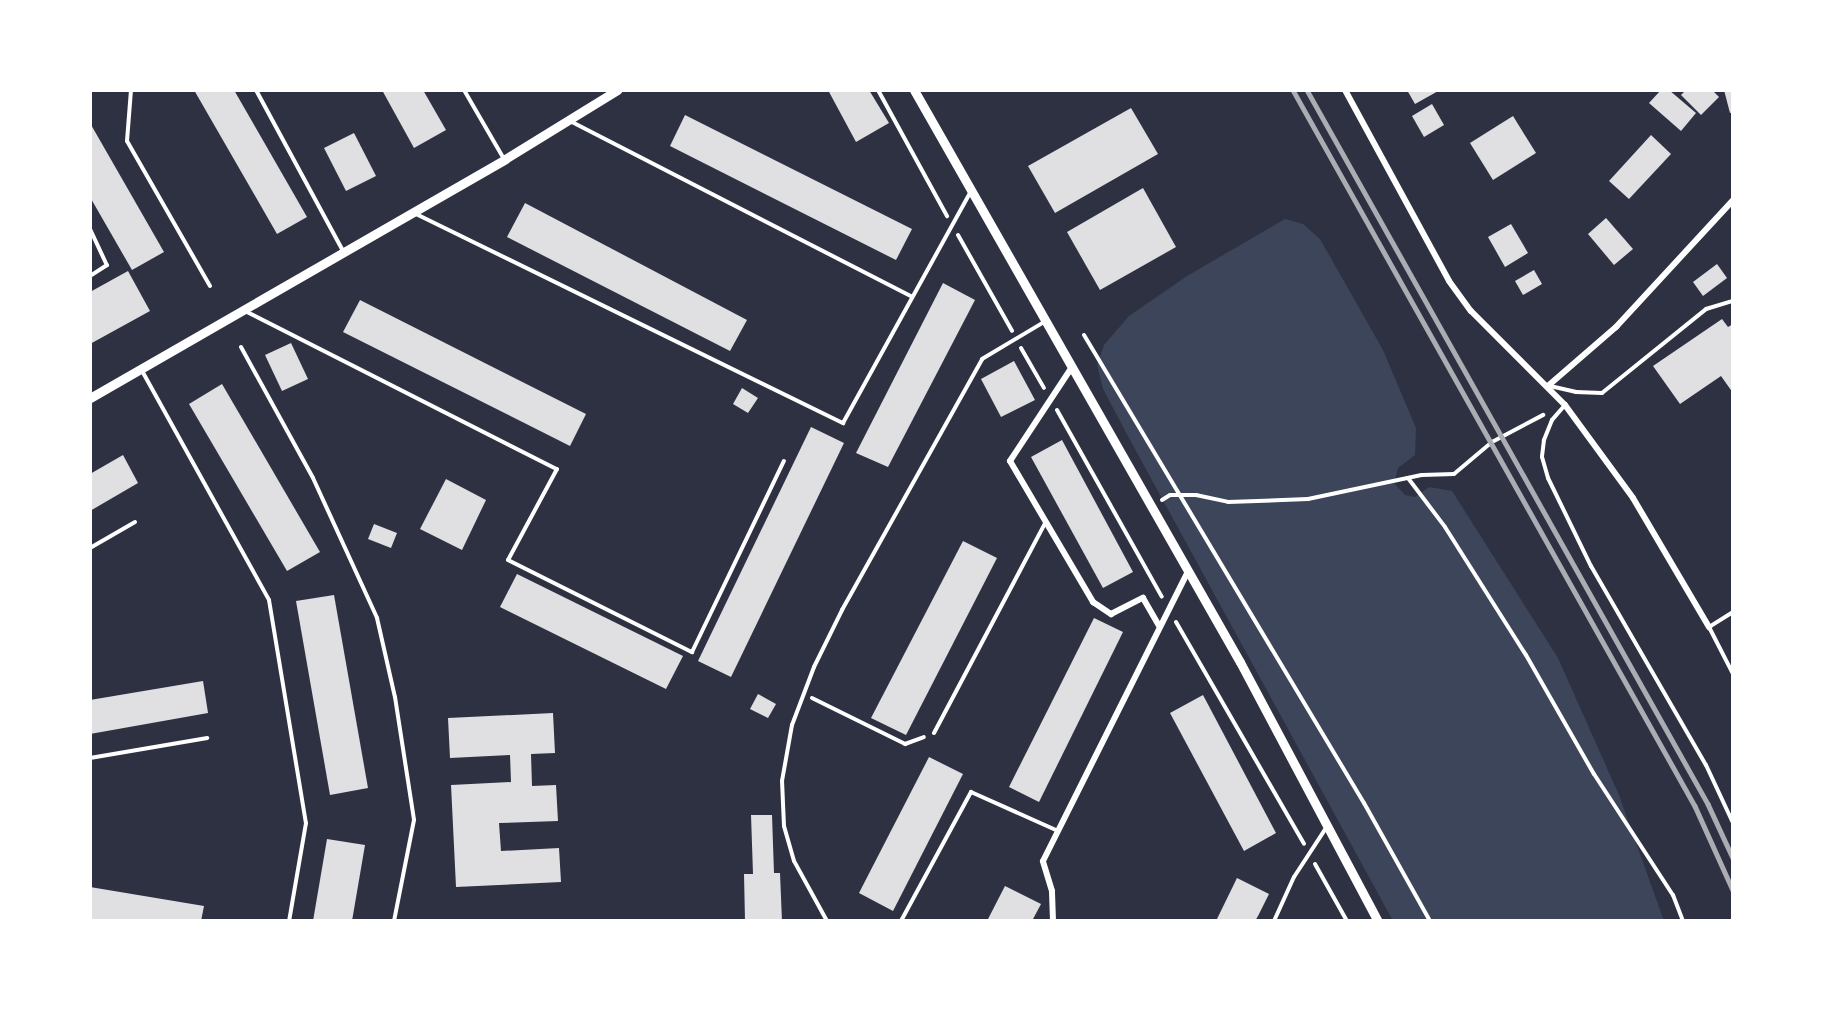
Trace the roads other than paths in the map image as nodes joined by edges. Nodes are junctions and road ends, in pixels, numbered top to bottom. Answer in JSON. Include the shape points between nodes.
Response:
{"nodes":[{"id":1,"x":256,"y":90,"type":"edge"},
{"id":2,"x":464,"y":90,"type":"edge"},
{"id":3,"x":617,"y":90,"type":"edge"},
{"id":4,"x":914,"y":90,"type":"edge"},
{"id":5,"x":1345,"y":90,"type":"edge"},
{"id":6,"x":568,"y":120,"type":"junction"},
{"id":7,"x":505,"y":159,"type":"junction"},
{"id":8,"x":972,"y":190,"type":"junction"},
{"id":9,"x":1733,"y":200,"type":"edge"},
{"id":10,"x":411,"y":212,"type":"junction"},
{"id":11,"x":90,"y":229,"type":"edge"},
{"id":12,"x":343,"y":251,"type":"junction"},
{"id":13,"x":90,"y":276,"type":"edge"},
{"id":14,"x":911,"y":296,"type":"junction"},
{"id":15,"x":1733,"y":301,"type":"edge"},
{"id":16,"x":243,"y":309,"type":"junction"},
{"id":17,"x":1044,"y":322,"type":"junction"},
{"id":18,"x":141,"y":369,"type":"junction"},
{"id":19,"x":1070,"y":370,"type":"junction"},
{"id":20,"x":1549,"y":385,"type":"junction"},
{"id":21,"x":90,"y":398,"type":"edge"},
{"id":22,"x":1565,"y":405,"type":"junction"},
{"id":23,"x":784,"y":461,"type":"dead end"},
{"id":24,"x":135,"y":522,"type":"dead end"},
{"id":25,"x":1046,"y":522,"type":"junction"},
{"id":26,"x":90,"y":548,"type":"edge"},
{"id":27,"x":1188,"y":572,"type":"junction"},
{"id":28,"x":1733,"y":612,"type":"edge"},
{"id":29,"x":1160,"y":627,"type":"junction"},
{"id":30,"x":1709,"y":627,"type":"junction"},
{"id":31,"x":1733,"y":674,"type":"edge"},
{"id":32,"x":934,"y":733,"type":"road end"},
{"id":33,"x":207,"y":738,"type":"dead end"},
{"id":34,"x":90,"y":758,"type":"edge"},
{"id":35,"x":1733,"y":823,"type":"edge"},
{"id":36,"x":1327,"y":827,"type":"junction"},
{"id":37,"x":1056,"y":830,"type":"junction"},
{"id":38,"x":290,"y":921,"type":"edge"},
{"id":39,"x":827,"y":921,"type":"edge"},
{"id":40,"x":901,"y":921,"type":"edge"},
{"id":41,"x":1053,"y":921,"type":"edge"},
{"id":42,"x":1274,"y":921,"type":"edge"},
{"id":43,"x":1378,"y":921,"type":"edge"}],
"edges":[{"from":1,"to":12,"type":"lane"},
{"from":2,"to":7,"type":"lane"},
{"from":3,"to":6,"type":"street"},
{"from":4,"to":8,"type":"street"},
{"from":5,"to":20,"type":"street","via":[[1449,281],[1471,311]]},
{"from":6,"to":7,"type":"street"},
{"from":6,"to":14,"type":"lane"},
{"from":7,"to":10,"type":"street"},
{"from":8,"to":14,"type":"lane"},
{"from":8,"to":17,"type":"street"},
{"from":9,"to":20,"type":"street","via":[[1616,327]]},
{"from":10,"to":12,"type":"street"},
{"from":10,"to":14,"type":"lane","via":[[843,423]]},
{"from":11,"to":13,"type":"lane","via":[[107,266]]},
{"from":12,"to":16,"type":"street"},
{"from":15,"to":20,"type":"lane","via":[[1706,309],[1602,393],[1576,393]]},
{"from":16,"to":18,"type":"street"},
{"from":16,"to":23,"type":"lane","via":[[557,469],[508,560],[692,652]]},
{"from":17,"to":19,"type":"street"},
{"from":17,"to":39,"type":"lane","via":[[982,359],[842,610],[792,724],[782,781],[784,826],[794,861]]},
{"from":18,"to":21,"type":"street"},
{"from":18,"to":38,"type":"lane","via":[[269,600],[306,823]]},
{"from":19,"to":25,"type":"street","via":[[1010,461]]},
{"from":19,"to":27,"type":"street"},
{"from":20,"to":22,"type":"street"},
{"from":22,"to":30,"type":"street","via":[[1634,498]]},
{"from":22,"to":35,"type":"lane","via":[[1552,420],[1544,440],[1542,457],[1548,478],[1591,566],[1706,765]]},
{"from":24,"to":26,"type":"lane"},
{"from":25,"to":29,"type":"street","via":[[1093,602],[1111,614],[1143,598]]},
{"from":25,"to":32,"type":"lane"},
{"from":27,"to":29,"type":"street"},
{"from":27,"to":36,"type":"street"},
{"from":28,"to":30,"type":"lane"},
{"from":29,"to":37,"type":"street"},
{"from":30,"to":31,"type":"lane"},
{"from":33,"to":34,"type":"lane"},
{"from":36,"to":42,"type":"lane"},
{"from":36,"to":43,"type":"street"},
{"from":37,"to":40,"type":"lane","via":[[971,792]]},
{"from":37,"to":41,"type":"street","via":[[1043,861],[1052,891]]}]}
